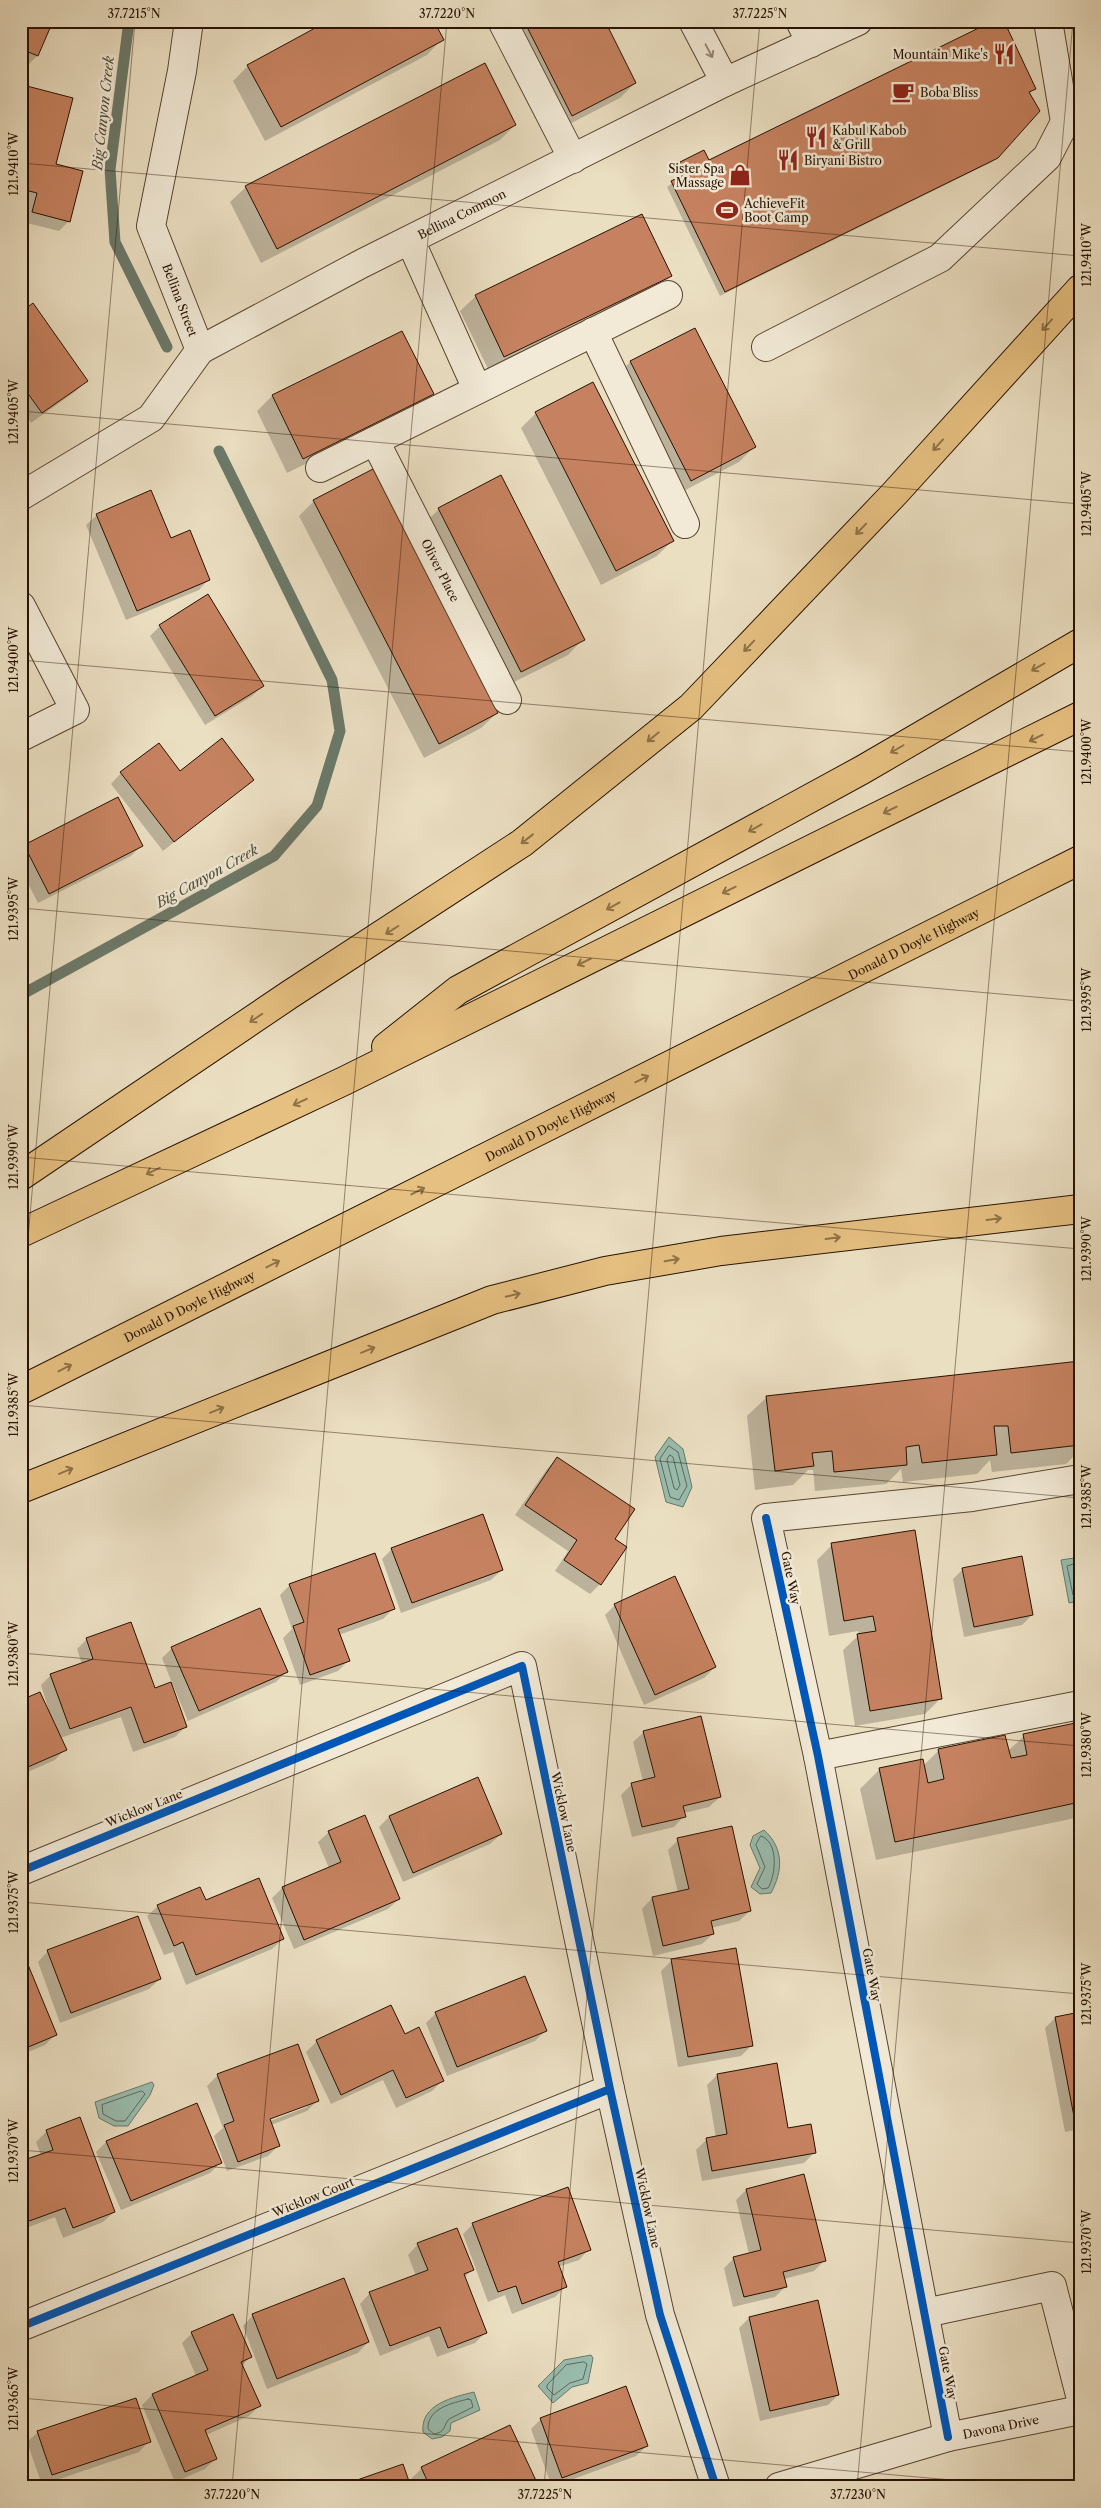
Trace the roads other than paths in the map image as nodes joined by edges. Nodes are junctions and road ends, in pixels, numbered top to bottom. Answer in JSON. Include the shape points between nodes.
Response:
{"nodes":[{"id":1,"x":188,"y":21,"type":"edge"},
{"id":2,"x":502,"y":21,"type":"edge"},
{"id":3,"x":693,"y":21,"type":"edge"},
{"id":4,"x":858,"y":21,"type":"edge"},
{"id":5,"x":1048,"y":21,"type":"edge"},
{"id":6,"x":805,"y":32,"type":"edge"},
{"id":7,"x":725,"y":82,"type":"junction"},
{"id":8,"x":573,"y":159,"type":"junction"},
{"id":9,"x":410,"y":240,"type":"junction"},
{"id":10,"x":1080,"y":289,"type":"edge"},
{"id":11,"x":668,"y":295,"type":"dead end"},
{"id":12,"x":593,"y":332,"type":"junction"},
{"id":13,"x":766,"y":348,"type":"dead end"},
{"id":14,"x":200,"y":350,"type":"junction"},
{"id":15,"x":477,"y":389,"type":"junction"},
{"id":16,"x":375,"y":441,"type":"junction"},
{"id":17,"x":320,"y":468,"type":"dead end"},
{"id":18,"x":21,"y":496,"type":"edge"},
{"id":19,"x":686,"y":524,"type":"dead end"},
{"id":20,"x":21,"y":606,"type":"edge"},
{"id":21,"x":1080,"y":643,"type":"edge"},
{"id":22,"x":508,"y":700,"type":"dead end"},
{"id":23,"x":1080,"y":716,"type":"edge"},
{"id":24,"x":21,"y":738,"type":"edge"},
{"id":25,"x":1080,"y":860,"type":"edge"},
{"id":26,"x":344,"y":1081,"type":"junction"},
{"id":27,"x":21,"y":1176,"type":"edge"},
{"id":28,"x":1080,"y":1209,"type":"edge"},
{"id":29,"x":21,"y":1233,"type":"edge"},
{"id":30,"x":21,"y":1390,"type":"edge"},
{"id":31,"x":1080,"y":1479,"type":"edge"},
{"id":32,"x":21,"y":1489,"type":"edge"},
{"id":33,"x":1080,"y":1705,"type":"edge"},
{"id":34,"x":818,"y":1756,"type":"junction"},
{"id":35,"x":21,"y":1871,"type":"edge"},
{"id":36,"x":610,"y":2089,"type":"junction"},
{"id":37,"x":925,"y":2313,"type":"junction"},
{"id":38,"x":24,"y":2325,"type":"dead end"},
{"id":39,"x":1080,"y":2396,"type":"edge"},
{"id":40,"x":1080,"y":2410,"type":"edge"},
{"id":41,"x":948,"y":2437,"type":"junction"},
{"id":42,"x":716,"y":2487,"type":"edge"},
{"id":43,"x":779,"y":2487,"type":"edge"}],
"edges":[{"from":1,"to":14,"type":"street","name":"Bellina Street","via":[[182,71],[151,226]]},
{"from":2,"to":8,"type":"street"},
{"from":3,"to":7,"type":"street","one_way":true},
{"from":4,"to":6,"type":"street","name":"Bellina Common"},
{"from":5,"to":13,"type":"street","via":[[1065,122],[1046,157],[940,258]]},
{"from":6,"to":7,"type":"street","name":"Bellina Common"},
{"from":7,"to":8,"type":"street","name":"Bellina Common"},
{"from":8,"to":9,"type":"street","name":"Bellina Common"},
{"from":9,"to":14,"type":"street","name":"Bellina Common"},
{"from":9,"to":15,"type":"street"},
{"from":10,"to":27,"type":"highway","one_way":true,"via":[[894,493],[691,706],[522,843]]},
{"from":11,"to":12,"type":"street"},
{"from":12,"to":15,"type":"street"},
{"from":12,"to":19,"type":"street"},
{"from":14,"to":18,"type":"street","name":"Bellina Street","via":[[151,418]]},
{"from":15,"to":16,"type":"street"},
{"from":16,"to":17,"type":"street"},
{"from":16,"to":22,"type":"street","name":"Oliver Place"},
{"from":20,"to":24,"type":"street","via":[[75,710]]},
{"from":21,"to":26,"type":"highway","one_way":true,"via":[[862,770],[458,990]]},
{"from":23,"to":26,"type":"highway","one_way":true},
{"from":30,"to":25,"type":"highway","name":"Donald D Doyle Highway","one_way":true},
{"from":26,"to":29,"type":"highway","one_way":true},
{"from":32,"to":28,"type":"highway","one_way":true,"via":[[501,1298],[605,1271],[721,1251]]},
{"from":31,"to":34,"type":"street","name":"Gate Way","via":[[972,1497],[766,1518]]},
{"from":33,"to":34,"type":"street"},
{"from":34,"to":37,"type":"street","name":"Gate Way"},
{"from":35,"to":36,"type":"street","name":"Wicklow Lane","via":[[522,1666]]},
{"from":36,"to":38,"type":"street","name":"Wicklow Court"},
{"from":36,"to":42,"type":"street","name":"Wicklow Lane","via":[[660,2315]]},
{"from":37,"to":39,"type":"street","via":[[1052,2286]]},
{"from":37,"to":41,"type":"street","name":"Gate Way"},
{"from":40,"to":41,"type":"street","name":"Davona Drive"},
{"from":41,"to":43,"type":"street","name":"Davona Drive"}]}
